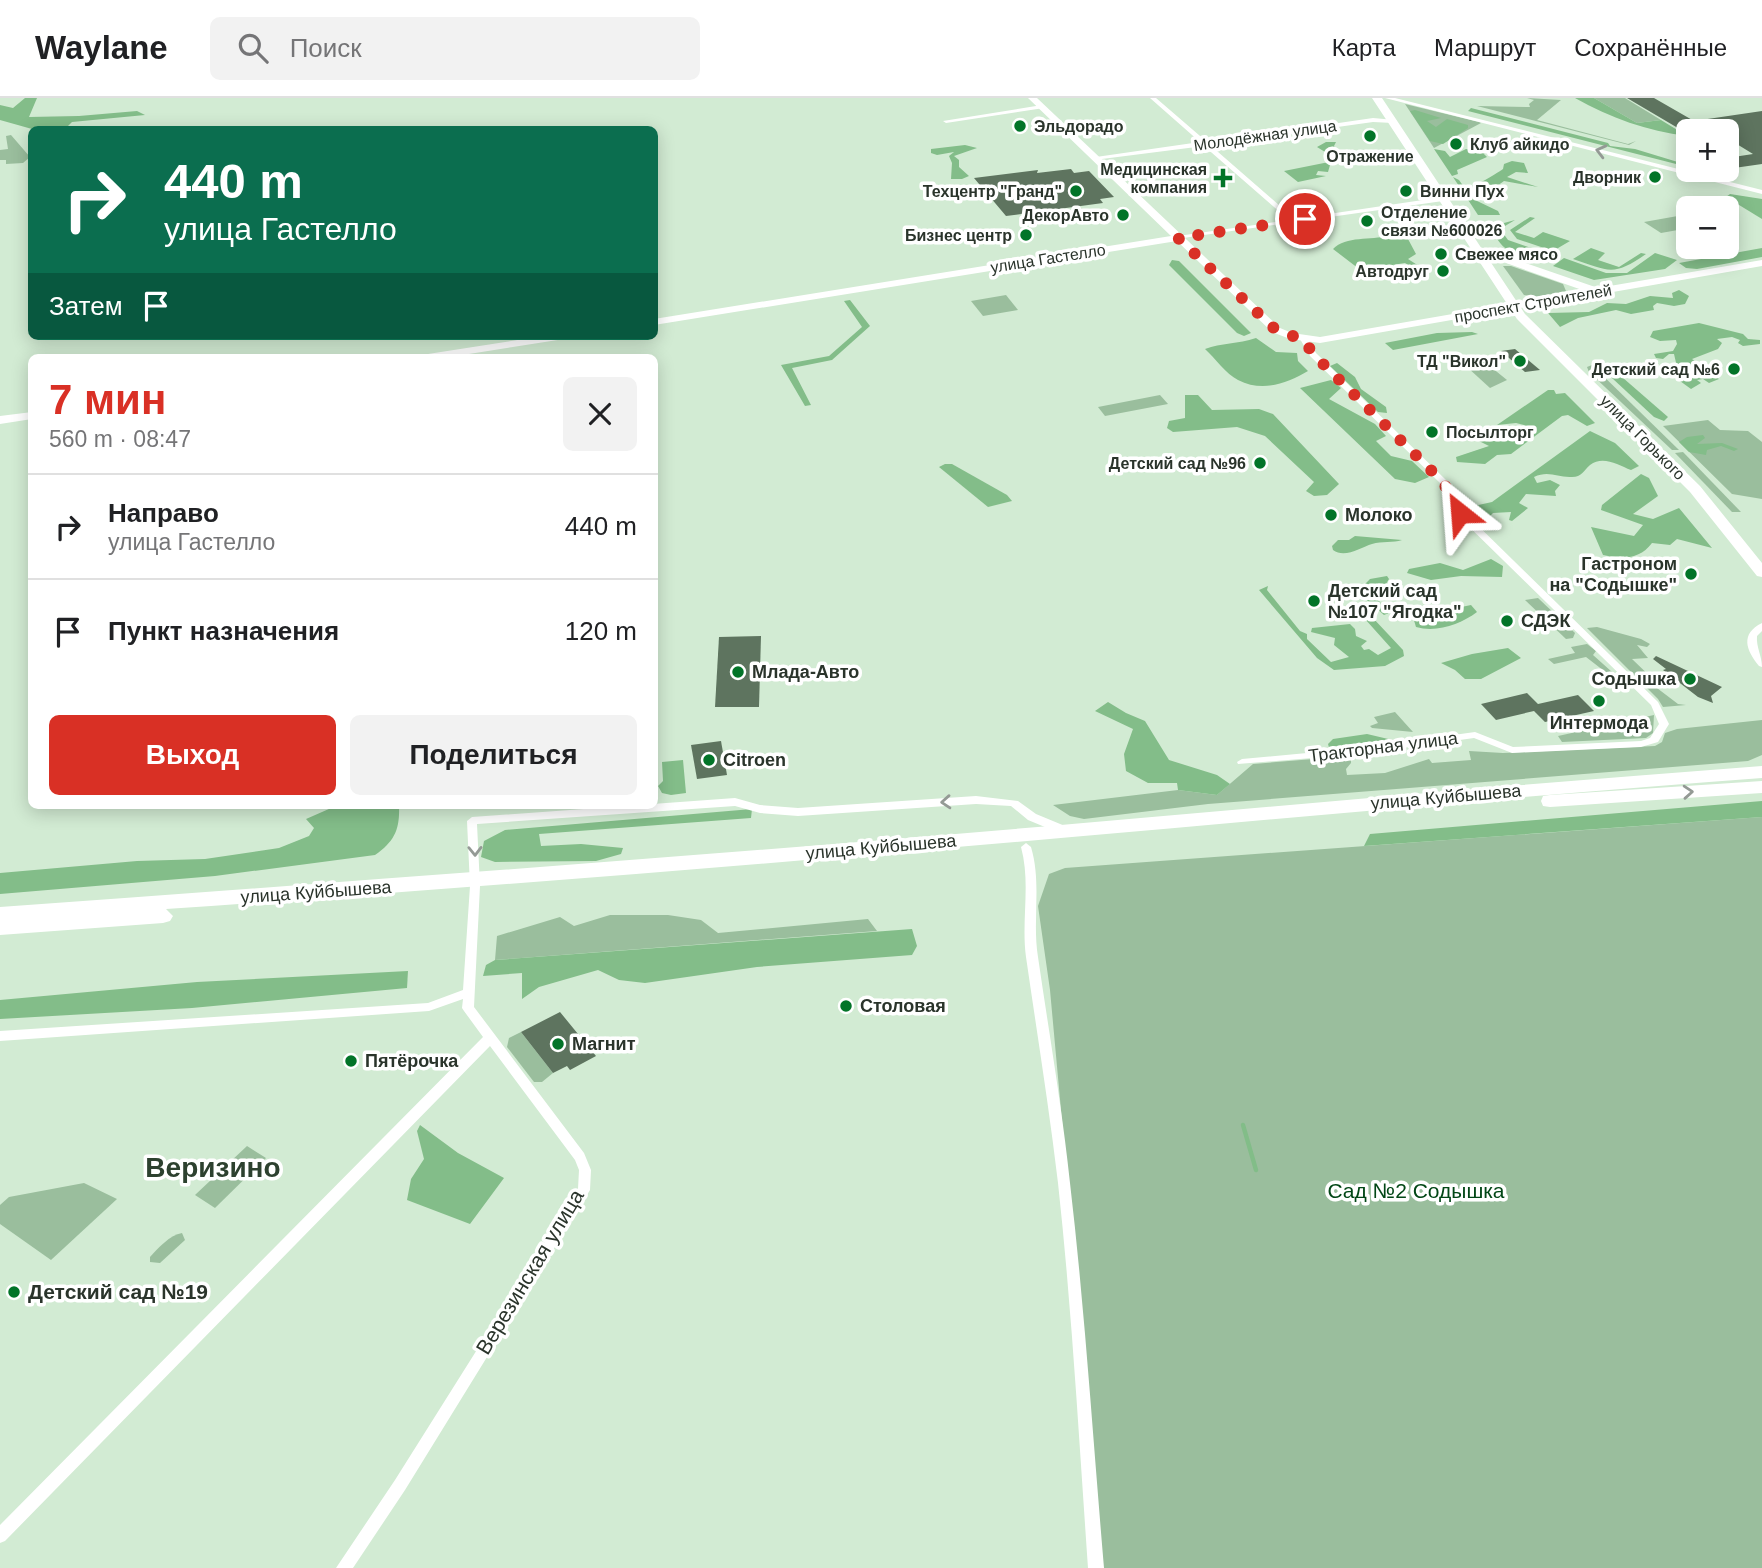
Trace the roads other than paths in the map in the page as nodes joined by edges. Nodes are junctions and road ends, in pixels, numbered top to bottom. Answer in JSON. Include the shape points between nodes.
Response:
{"nodes":[{"id":1,"x":1032,"y":98,"type":"edge"},
{"id":2,"x":1153,"y":98,"type":"edge"},
{"id":3,"x":1377,"y":98,"type":"edge"},
{"id":4,"x":1388,"y":98,"type":"edge"},
{"id":5,"x":1042,"y":107,"type":"junction"},
{"id":6,"x":946,"y":121,"type":"dead end"},
{"id":7,"x":1393,"y":121,"type":"junction"},
{"id":8,"x":1205,"y":144,"type":"junction"},
{"id":9,"x":1096,"y":159,"type":"junction"},
{"id":10,"x":1762,"y":192,"type":"edge"},
{"id":11,"x":1443,"y":199,"type":"junction"},
{"id":12,"x":1294,"y":221,"type":"junction"},
{"id":13,"x":1178,"y":238,"type":"junction"},
{"id":14,"x":1476,"y":249,"type":"junction"},
{"id":15,"x":1762,"y":263,"type":"edge"},
{"id":16,"x":1598,"y":292,"type":"junction"},
{"id":17,"x":1515,"y":306,"type":"junction"},
{"id":18,"x":658,"y":321,"type":"edge"},
{"id":19,"x":538,"y":340,"type":"edge"},
{"id":20,"x":1304,"y":340,"type":"junction"},
{"id":21,"x":448,"y":354,"type":"edge"},
{"id":22,"x":28,"y":416,"type":"edge"},
{"id":23,"x":0,"y":419,"type":"edge"},
{"id":24,"x":1762,"y":573,"type":"edge"},
{"id":25,"x":1762,"y":626,"type":"edge"},
{"id":26,"x":1762,"y":664,"type":"edge"},
{"id":27,"x":1242,"y":762,"type":"dead end"},
{"id":28,"x":1762,"y":765,"type":"edge"},
{"id":29,"x":1752,"y":772,"type":"edge"},
{"id":30,"x":1762,"y":787,"type":"edge"},
{"id":31,"x":658,"y":808,"type":"edge"},
{"id":32,"x":638,"y":809,"type":"edge"},
{"id":33,"x":1070,"y":831,"type":"junction"},
{"id":34,"x":1026,"y":847,"type":"junction"},
{"id":35,"x":475,"y":886,"type":"junction"},
{"id":36,"x":0,"y":914,"type":"edge"},
{"id":37,"x":0,"y":928,"type":"edge"},
{"id":38,"x":469,"y":992,"type":"junction"},
{"id":39,"x":0,"y":1037,"type":"edge"},
{"id":40,"x":490,"y":1038,"type":"junction"},
{"id":41,"x":0,"y":1536,"type":"edge"},
{"id":42,"x":344,"y":1568,"type":"edge"},
{"id":43,"x":1096,"y":1568,"type":"edge"}],
"edges":[{"from":1,"to":5,"type":"main road","name":"Тракторная улица"},
{"from":2,"to":8,"type":"street"},
{"from":3,"to":7,"type":"main road","name":"улица Горького"},
{"from":10,"to":4,"type":"street","one_way":true},
{"from":5,"to":6,"type":"street"},
{"from":5,"to":9,"type":"main road","name":"Тракторная улица"},
{"from":7,"to":8,"type":"street","name":"Молодёжная улица"},
{"from":7,"to":11,"type":"main road","name":"улица Горького"},
{"from":8,"to":9,"type":"street","name":"Молодёжная улица"},
{"from":8,"to":12,"type":"street"},
{"from":9,"to":13,"type":"main road","name":"Тракторная улица"},
{"from":11,"to":12,"type":"street","name":"улица Гастелло"},
{"from":11,"to":14,"type":"main road","name":"улица Горького"},
{"from":12,"to":13,"type":"street","name":"улица Гастелло"},
{"from":13,"to":18,"type":"main road","name":"улица Гастелло"},
{"from":13,"to":20,"type":"main road","name":"Тракторная улица","via":[[1276,330]]},
{"from":14,"to":16,"type":"main road"},
{"from":14,"to":17,"type":"main road","name":"улица Горького"},
{"from":15,"to":16,"type":"main road","name":"проспект Строителей"},
{"from":16,"to":17,"type":"main road","name":"проспект Строителей"},
{"from":17,"to":20,"type":"main road","name":"проспект Строителей"},
{"from":17,"to":24,"type":"main road","name":"улица Горького","via":[[1695,489]]},
{"from":19,"to":21,"type":"main road"},
{"from":20,"to":27,"type":"street","name":"Тракторная улица","via":[[1443,482],[1460,513],[1655,704],[1664,724],[1654,740],[1641,744],[1512,750],[1475,735]]},
{"from":22,"to":23,"type":"main road"},
{"from":25,"to":26,"type":"street","via":[[1752,635],[1751,644]]},
{"from":28,"to":29,"type":"main road"},
{"from":29,"to":33,"type":"highway","name":"улица Куйбышева"},
{"from":34,"to":30,"type":"highway","name":"улица Куйбышева","one_way":true,"via":[[1435,810]]},
{"from":33,"to":31,"type":"street","name":"Верезинская улица","one_way":true,"via":[[1040,821],[1014,803],[976,800],[798,812],[769,811],[735,802]]},
{"from":32,"to":35,"type":"street","name":"Верезинская улица","one_way":true,"via":[[472,821]]},
{"from":33,"to":35,"type":"highway","name":"улица Куйбышева"},
{"from":34,"to":35,"type":"highway","name":"улица Куйбышева"},
{"from":34,"to":43,"type":"street","via":[[1034,874],[1031,953],[1048,1045],[1072,1269]]},
{"from":35,"to":36,"type":"highway","name":"улица Куйбышева"},
{"from":35,"to":37,"type":"highway","name":"улица Куйбышева"},
{"from":35,"to":38,"type":"street","name":"Верезинская улица"},
{"from":38,"to":39,"type":"street","via":[[429,1007]]},
{"from":38,"to":40,"type":"street","name":"Верезинская улица","via":[[468,1008]]},
{"from":40,"to":41,"type":"street"},
{"from":40,"to":42,"type":"street","name":"Верезинская улица","via":[[580,1157],[584,1190]]}]}
